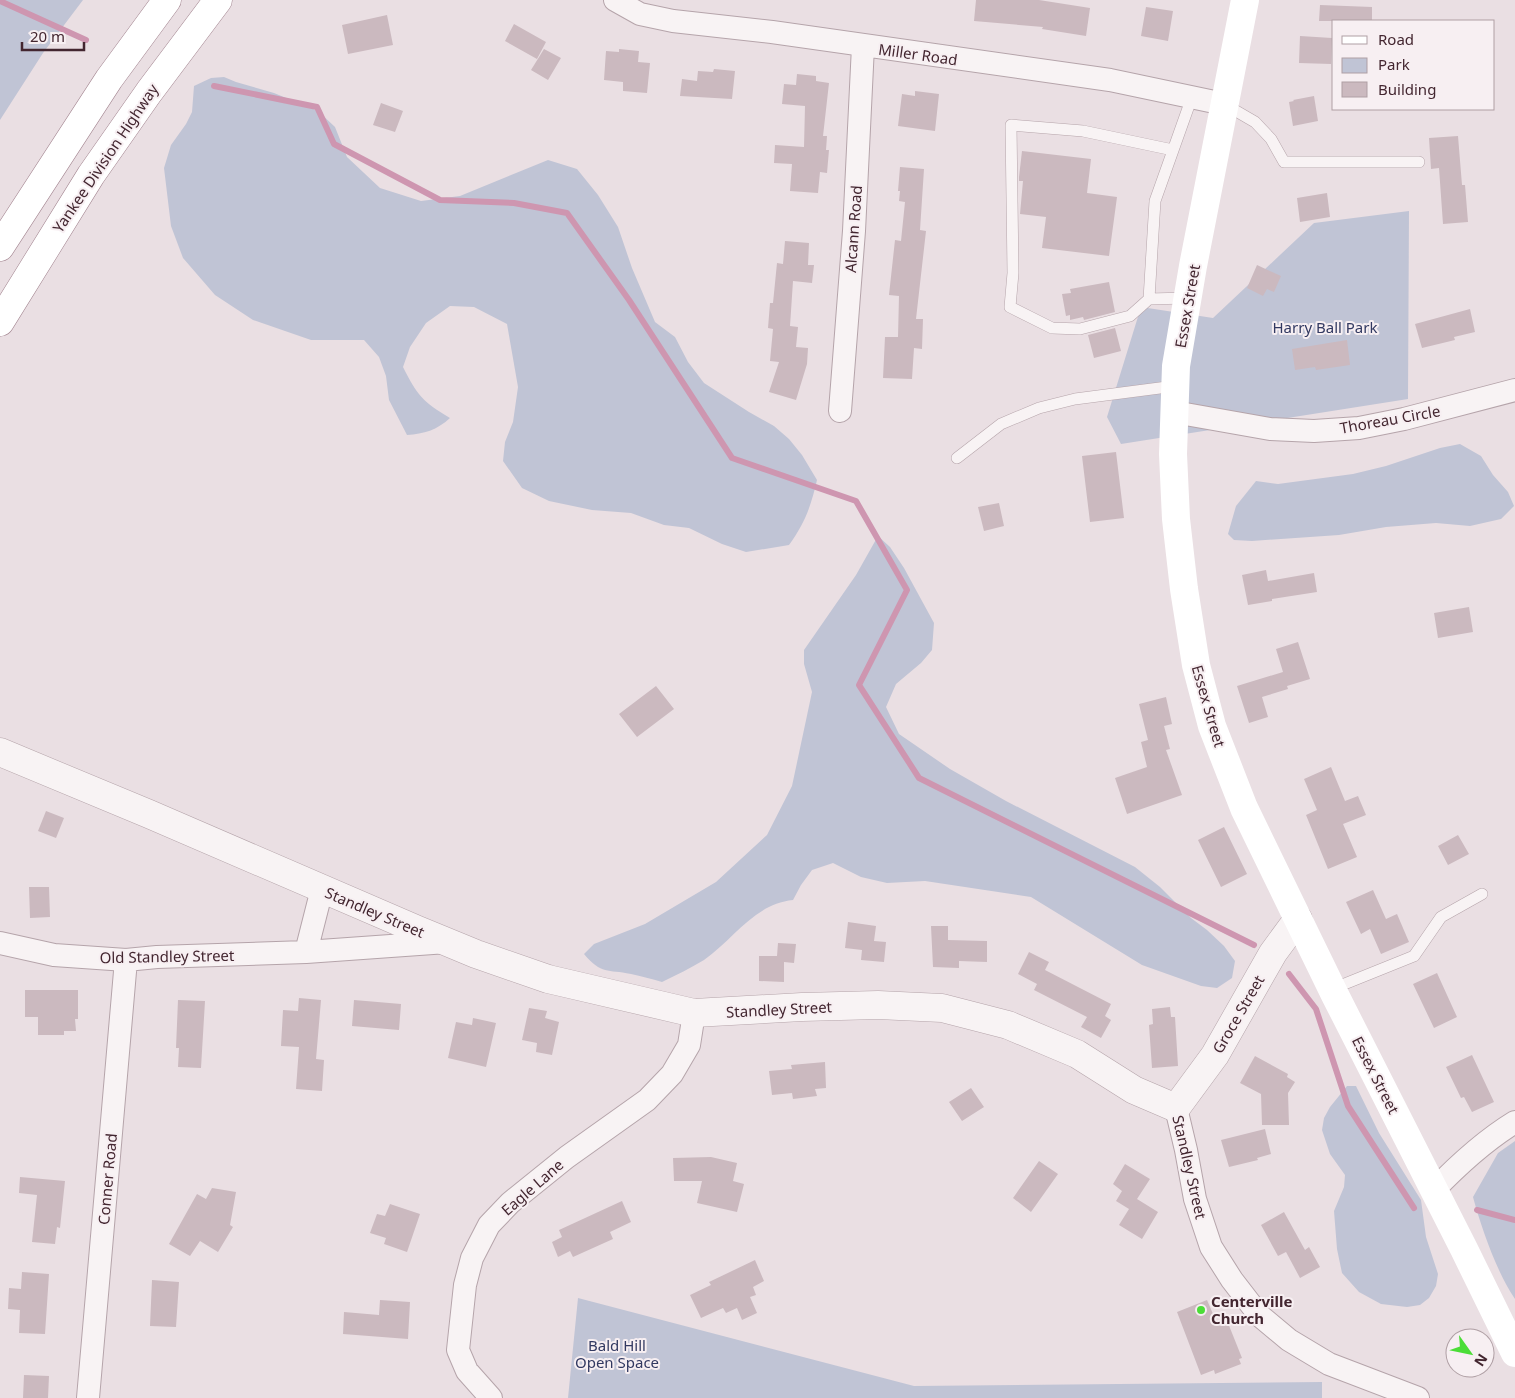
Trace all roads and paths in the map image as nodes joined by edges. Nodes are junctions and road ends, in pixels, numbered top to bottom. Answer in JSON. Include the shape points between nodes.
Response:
{"nodes":[{"id":1,"x":167,"y":0,"type":"edge"},
{"id":2,"x":218,"y":0,"type":"edge"},
{"id":3,"x":615,"y":0,"type":"edge"},
{"id":4,"x":1245,"y":0,"type":"edge"},
{"id":5,"x":863,"y":46,"type":"junction"},
{"id":6,"x":1192,"y":97,"type":"junction"},
{"id":7,"x":1224,"y":104,"type":"junction"},
{"id":8,"x":1173,"y":150,"type":"junction"},
{"id":9,"x":1419,"y":162,"type":"dead end"},
{"id":10,"x":0,"y":247,"type":"edge"},
{"id":11,"x":1188,"y":298,"type":"junction"},
{"id":12,"x":1149,"y":299,"type":"junction"},
{"id":13,"x":0,"y":322,"type":"edge"},
{"id":14,"x":1175,"y":386,"type":"junction"},
{"id":15,"x":1515,"y":390,"type":"edge"},
{"id":16,"x":840,"y":411,"type":"dead end"},
{"id":17,"x":1174,"y":412,"type":"junction"},
{"id":18,"x":957,"y":458,"type":"dead end"},
{"id":19,"x":0,"y":752,"type":"edge"},
{"id":20,"x":322,"y":889,"type":"junction"},
{"id":21,"x":1482,"y":894,"type":"dead end"},
{"id":22,"x":1298,"y":919,"type":"junction"},
{"id":23,"x":448,"y":942,"type":"junction"},
{"id":24,"x":0,"y":943,"type":"edge"},
{"id":25,"x":306,"y":952,"type":"junction"},
{"id":26,"x":126,"y":960,"type":"junction"},
{"id":27,"x":1332,"y":990,"type":"junction"},
{"id":28,"x":694,"y":1013,"type":"junction"},
{"id":29,"x":1176,"y":1108,"type":"junction"},
{"id":30,"x":1515,"y":1122,"type":"edge"},
{"id":31,"x":1434,"y":1190,"type":"junction"},
{"id":32,"x":1515,"y":1353,"type":"edge"},
{"id":33,"x":88,"y":1398,"type":"edge"},
{"id":34,"x":491,"y":1398,"type":"edge"},
{"id":35,"x":1418,"y":1398,"type":"edge"}],
"edges":[{"from":1,"to":10,"type":"main road","via":[[109,80]]},
{"from":2,"to":13,"type":"main road","name":"Yankee Division Highway","via":[[91,176]]},
{"from":3,"to":5,"type":"street","name":"Miller Road","via":[[640,14],[673,21]]},
{"from":4,"to":7,"type":"main road","name":"Essex Street"},
{"from":5,"to":6,"type":"street","name":"Miller Road","via":[[1110,80]]},
{"from":5,"to":16,"type":"street","name":"Alcann Road","via":[[854,231]]},
{"from":6,"to":7,"type":"street","name":"Miller Road"},
{"from":6,"to":8,"type":"lane"},
{"from":7,"to":9,"type":"lane","via":[[1255,122],[1271,139],[1284,162]]},
{"from":7,"to":11,"type":"main road","name":"Essex Street"},
{"from":8,"to":12,"type":"lane","via":[[1154,201]]},
{"from":8,"to":12,"type":"lane","via":[[1083,131],[1011,125],[1010,307],[1052,328],[1080,329],[1130,316]]},
{"from":11,"to":12,"type":"lane"},
{"from":11,"to":14,"type":"main road","name":"Essex Street"},
{"from":14,"to":17,"type":"main road","name":"Essex Street"},
{"from":14,"to":18,"type":"lane","via":[[1075,399],[1039,408],[1000,424]]},
{"from":15,"to":17,"type":"street","name":"Thoreau Circle","via":[[1404,419],[1359,428],[1314,431],[1270,429]]},
{"from":17,"to":22,"type":"main road","name":"Essex Street","via":[[1176,519],[1196,666],[1227,766]]},
{"from":19,"to":20,"type":"street","name":"Standley Street"},
{"from":20,"to":23,"type":"street","name":"Standley Street"},
{"from":20,"to":25,"type":"street"},
{"from":21,"to":27,"type":"lane","via":[[1441,917],[1414,956]]},
{"from":22,"to":27,"type":"main road","name":"Essex Street"},
{"from":22,"to":29,"type":"street","name":"Groce Street","via":[[1273,953],[1215,1055]]},
{"from":23,"to":25,"type":"street","name":"Old Standley Street"},
{"from":23,"to":28,"type":"street","name":"Standley Street","via":[[548,979]]},
{"from":24,"to":26,"type":"street","name":"Old Standley Street","via":[[54,955]]},
{"from":25,"to":26,"type":"street","name":"Old Standley Street"},
{"from":26,"to":33,"type":"street","name":"Conner Road"},
{"from":27,"to":31,"type":"main road","name":"Essex Street"},
{"from":28,"to":29,"type":"street","name":"Standley Street","via":[[878,1005],[942,1008],[1008,1025],[1077,1054],[1134,1090]]},
{"from":28,"to":34,"type":"street","name":"Eagle Lane","via":[[689,1045],[672,1074],[647,1100],[567,1157],[510,1203],[489,1225],[472,1258],[465,1285],[458,1350],[467,1371]]},
{"from":29,"to":35,"type":"street","name":"Standley Street","via":[[1196,1199],[1211,1247],[1259,1315],[1289,1340],[1329,1364]]},
{"from":30,"to":31,"type":"street","via":[[1466,1157]]},
{"from":31,"to":32,"type":"main road","name":"Essex Street"}]}
